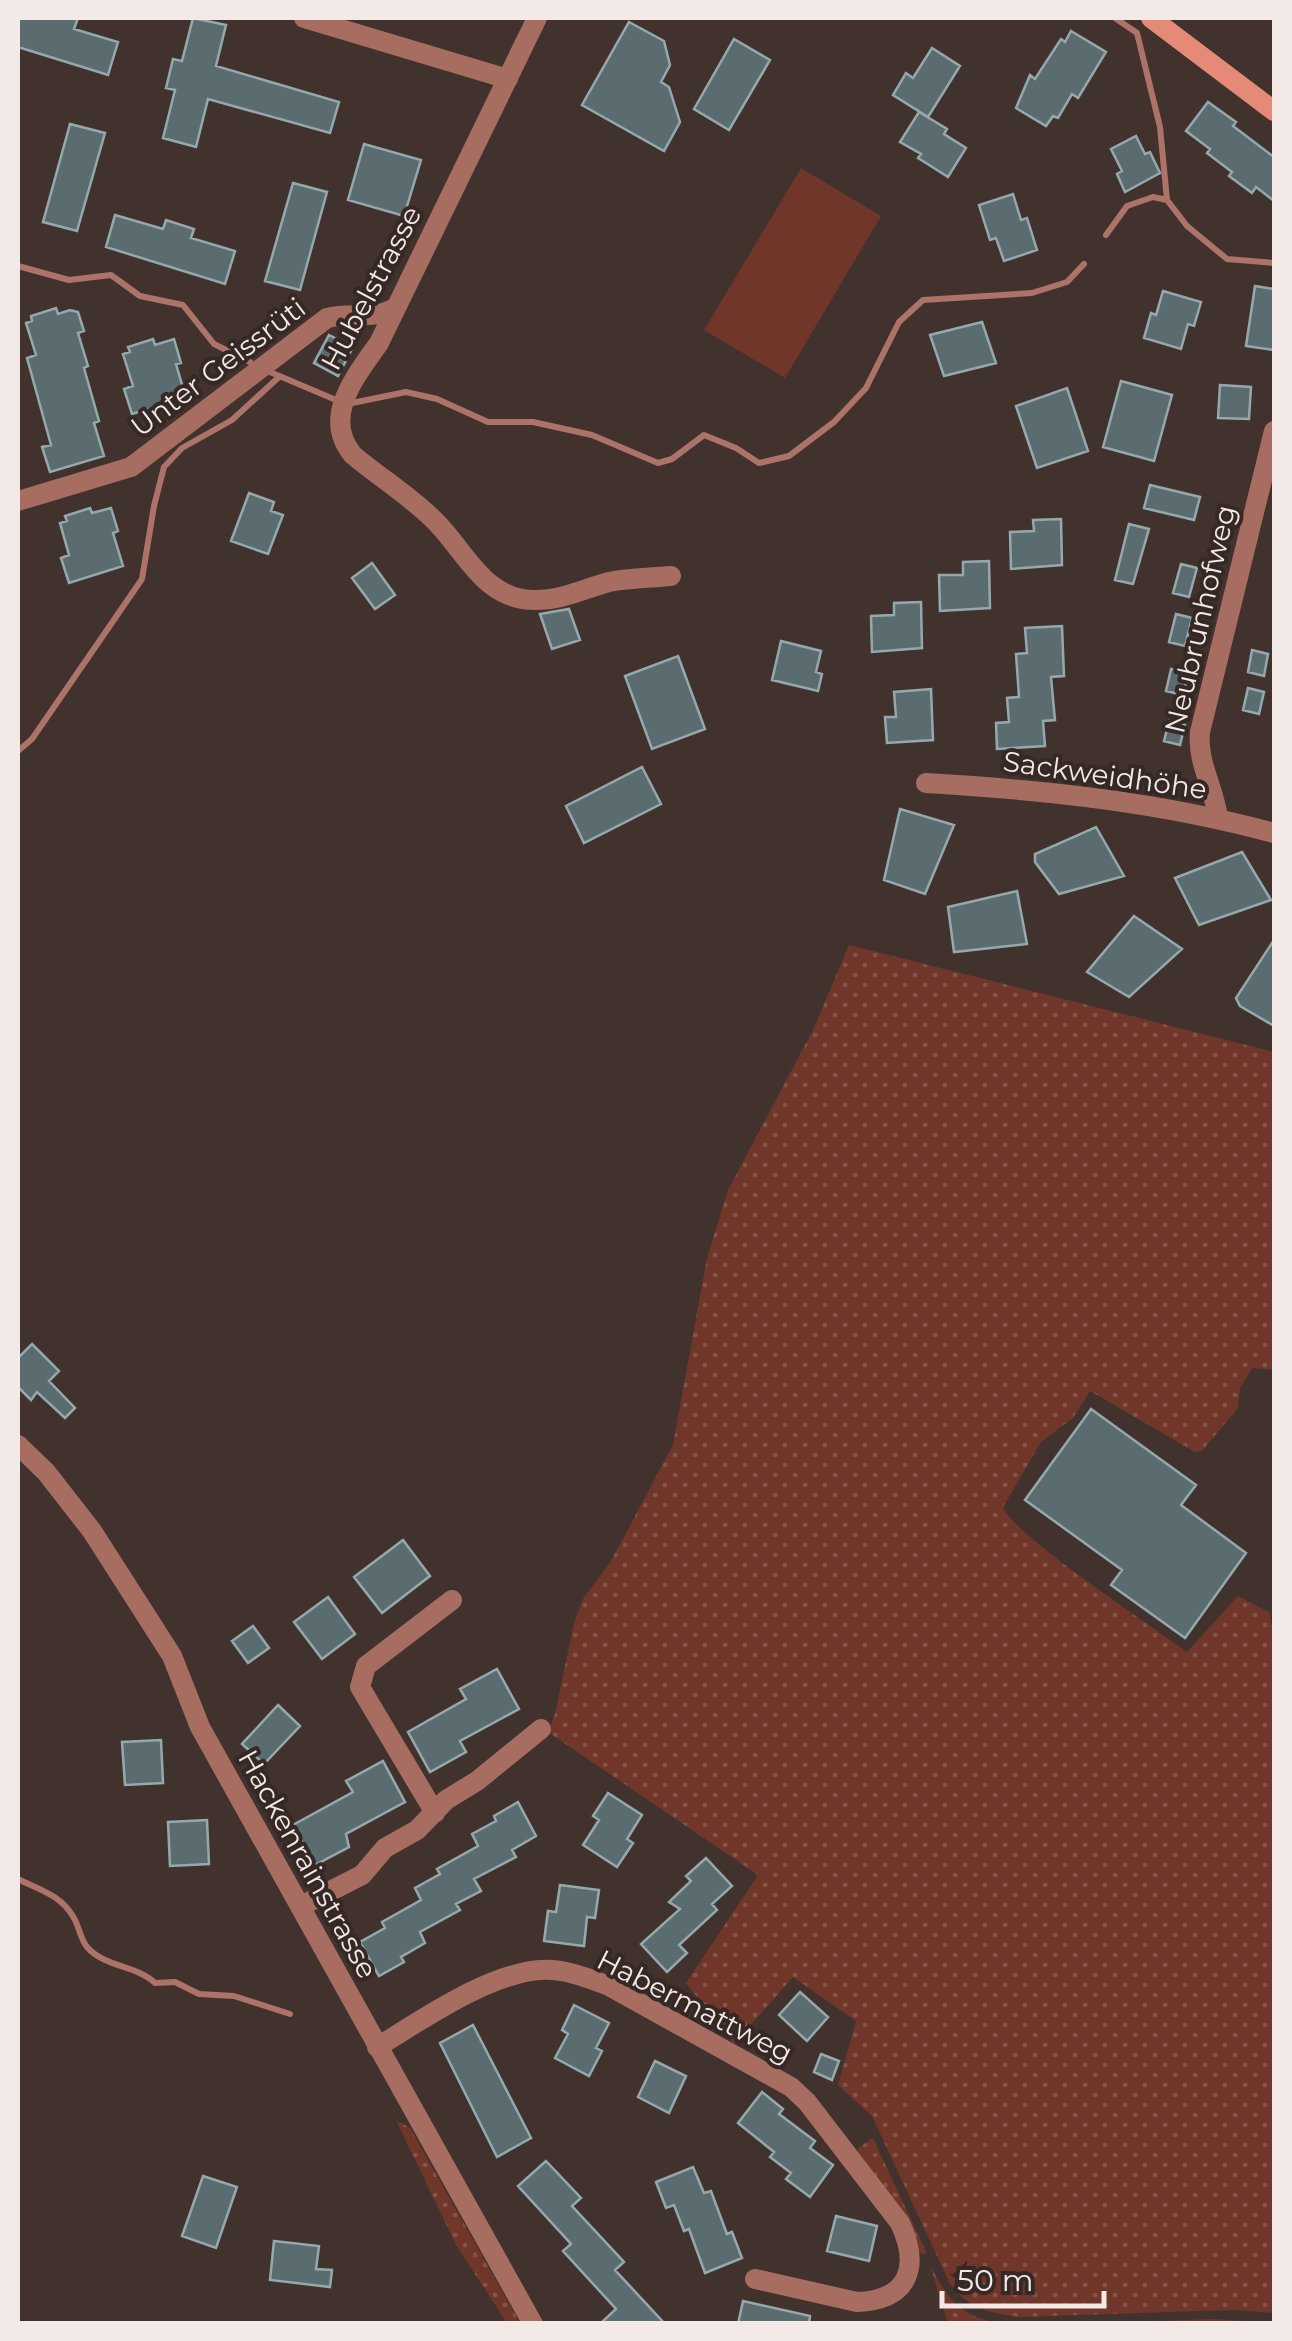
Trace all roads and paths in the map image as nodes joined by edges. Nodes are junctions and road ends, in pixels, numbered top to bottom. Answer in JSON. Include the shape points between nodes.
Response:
{"nodes":[{"id":1,"x":304,"y":18,"type":"edge"},
{"id":2,"x":537,"y":18,"type":"edge"},
{"id":3,"x":1152,"y":18,"type":"edge"},
{"id":4,"x":508,"y":79,"type":"junction"},
{"id":5,"x":1274,"y":112,"type":"edge"},
{"id":6,"x":395,"y":308,"type":"junction"},
{"id":7,"x":1274,"y":431,"type":"edge"},
{"id":8,"x":18,"y":501,"type":"edge"},
{"id":9,"x":670,"y":576,"type":"dead end"},
{"id":10,"x":926,"y":783,"type":"dead end"},
{"id":11,"x":1218,"y":818,"type":"junction"},
{"id":12,"x":1274,"y":833,"type":"edge"},
{"id":13,"x":18,"y":1445,"type":"edge"},
{"id":14,"x":452,"y":1600,"type":"dead end"},
{"id":15,"x":541,"y":1729,"type":"dead end"},
{"id":16,"x":435,"y":1813,"type":"junction"},
{"id":17,"x":301,"y":1906,"type":"junction"},
{"id":18,"x":376,"y":2047,"type":"junction"},
{"id":19,"x":755,"y":2278,"type":"dead end"},
{"id":20,"x":533,"y":2324,"type":"edge"}],
"edges":[{"from":1,"to":4,"type":"street"},
{"from":2,"to":4,"type":"street","name":"Hubelstrasse"},
{"from":3,"to":5,"type":"street"},
{"from":4,"to":6,"type":"street","name":"Hubelstrasse"},
{"from":6,"to":8,"type":"street","name":"Unter Geissrüti","via":[[378,317],[327,318],[131,467]]},
{"from":6,"to":9,"type":"street","name":"Hubelstrasse","via":[[341,412],[341,438],[353,455],[438,524],[478,574],[512,598],[562,598],[613,581]]},
{"from":7,"to":11,"type":"street","name":"Neubrunhofweg","via":[[1200,732],[1198,752]]},
{"from":10,"to":11,"type":"street","name":"Sackweidhöhe","via":[[1042,790]]},
{"from":11,"to":12,"type":"street","name":"Sackweidhöhe"},
{"from":13,"to":17,"type":"street","name":"Hackenrainstrasse","via":[[92,1531],[172,1656],[200,1727]]},
{"from":14,"to":16,"type":"street","via":[[366,1666],[360,1687]]},
{"from":15,"to":16,"type":"street"},
{"from":16,"to":17,"type":"street","via":[[385,1848],[362,1875]]},
{"from":17,"to":18,"type":"street","name":"Hackenrainstrasse"},
{"from":18,"to":19,"type":"street","name":"Habermattweg","via":[[475,1991],[543,1970],[609,1986],[792,2087],[900,2223],[912,2265],[904,2284],[872,2302]]},
{"from":18,"to":20,"type":"street","name":"Hackenrainstrasse"}]}
